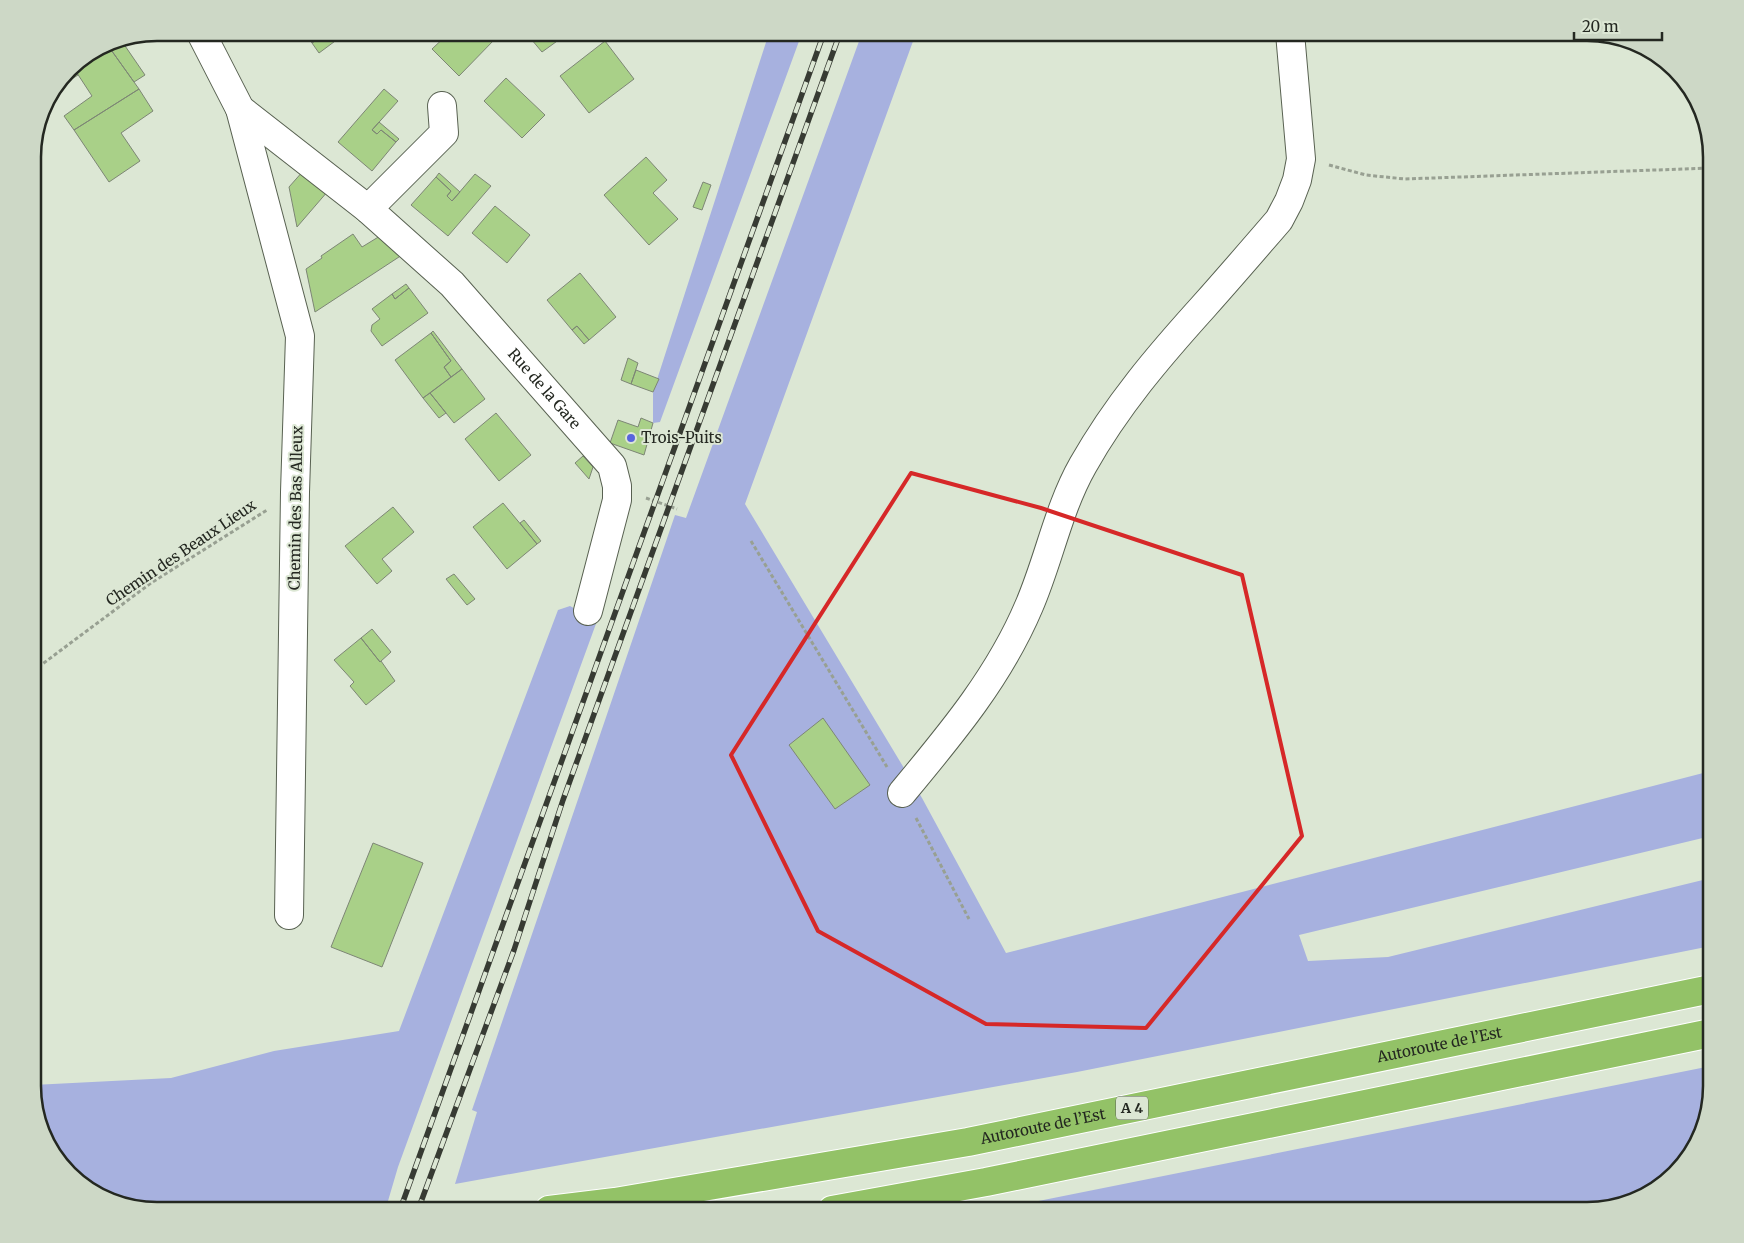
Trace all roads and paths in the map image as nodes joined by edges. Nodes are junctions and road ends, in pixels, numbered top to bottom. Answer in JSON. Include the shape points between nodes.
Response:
{"nodes":[{"id":1,"x":206,"y":41,"type":"edge"},
{"id":2,"x":1291,"y":41,"type":"edge"},
{"id":3,"x":442,"y":106,"type":"dead end"},
{"id":4,"x":240,"y":109,"type":"junction"},
{"id":5,"x":1302,"y":159,"type":"junction"},
{"id":6,"x":1703,"y":168,"type":"edge"},
{"id":7,"x":368,"y":209,"type":"junction"},
{"id":8,"x":295,"y":492,"type":"junction"},
{"id":9,"x":646,"y":498,"type":"dead end"},
{"id":10,"x":677,"y":509,"type":"dead end"},
{"id":11,"x":750,"y":541,"type":"dead end"},
{"id":12,"x":588,"y":611,"type":"dead end"},
{"id":13,"x":41,"y":665,"type":"edge"},
{"id":14,"x":902,"y":793,"type":"junction"},
{"id":15,"x":289,"y":915,"type":"dead end"},
{"id":16,"x":969,"y":919,"type":"dead end"},
{"id":17,"x":1703,"y":991,"type":"edge"},
{"id":18,"x":1703,"y":1035,"type":"edge"},
{"id":19,"x":615,"y":1202,"type":"edge"},
{"id":20,"x":876,"y":1202,"type":"edge"}],
"edges":[{"from":1,"to":4,"type":"street","name":"Rue de la Gare"},
{"from":2,"to":5,"type":"street"},
{"from":3,"to":7,"type":"street","via":[[444,133]]},
{"from":4,"to":7,"type":"street","name":"Rue de la Gare"},
{"from":4,"to":8,"type":"street","name":"Chemin des Bas Alleux","via":[[300,336]]},
{"from":5,"to":6,"type":"path","via":[[1366,175],[1405,179]]},
{"from":5,"to":14,"type":"street","via":[[1289,201],[1278,220],[1169,344],[1101,434],[1067,497],[1030,605],[1009,648],[986,688]]},
{"from":7,"to":12,"type":"street","name":"Rue de la Gare","via":[[452,284],[612,466],[617,500]]},
{"from":8,"to":13,"type":"path","name":"Chemin des Beaux Lieux","via":[[151,582]]},
{"from":8,"to":15,"type":"street","name":"Chemin des Bas Alleux"},
{"from":9,"to":10,"type":"path"},
{"from":11,"to":14,"type":"path"},
{"from":14,"to":16,"type":"path"},
{"from":17,"to":19,"type":"highway","name":"Autoroute de l’Est","number":"A 4","via":[[968,1142]]},
{"from":18,"to":20,"type":"highway"}]}
